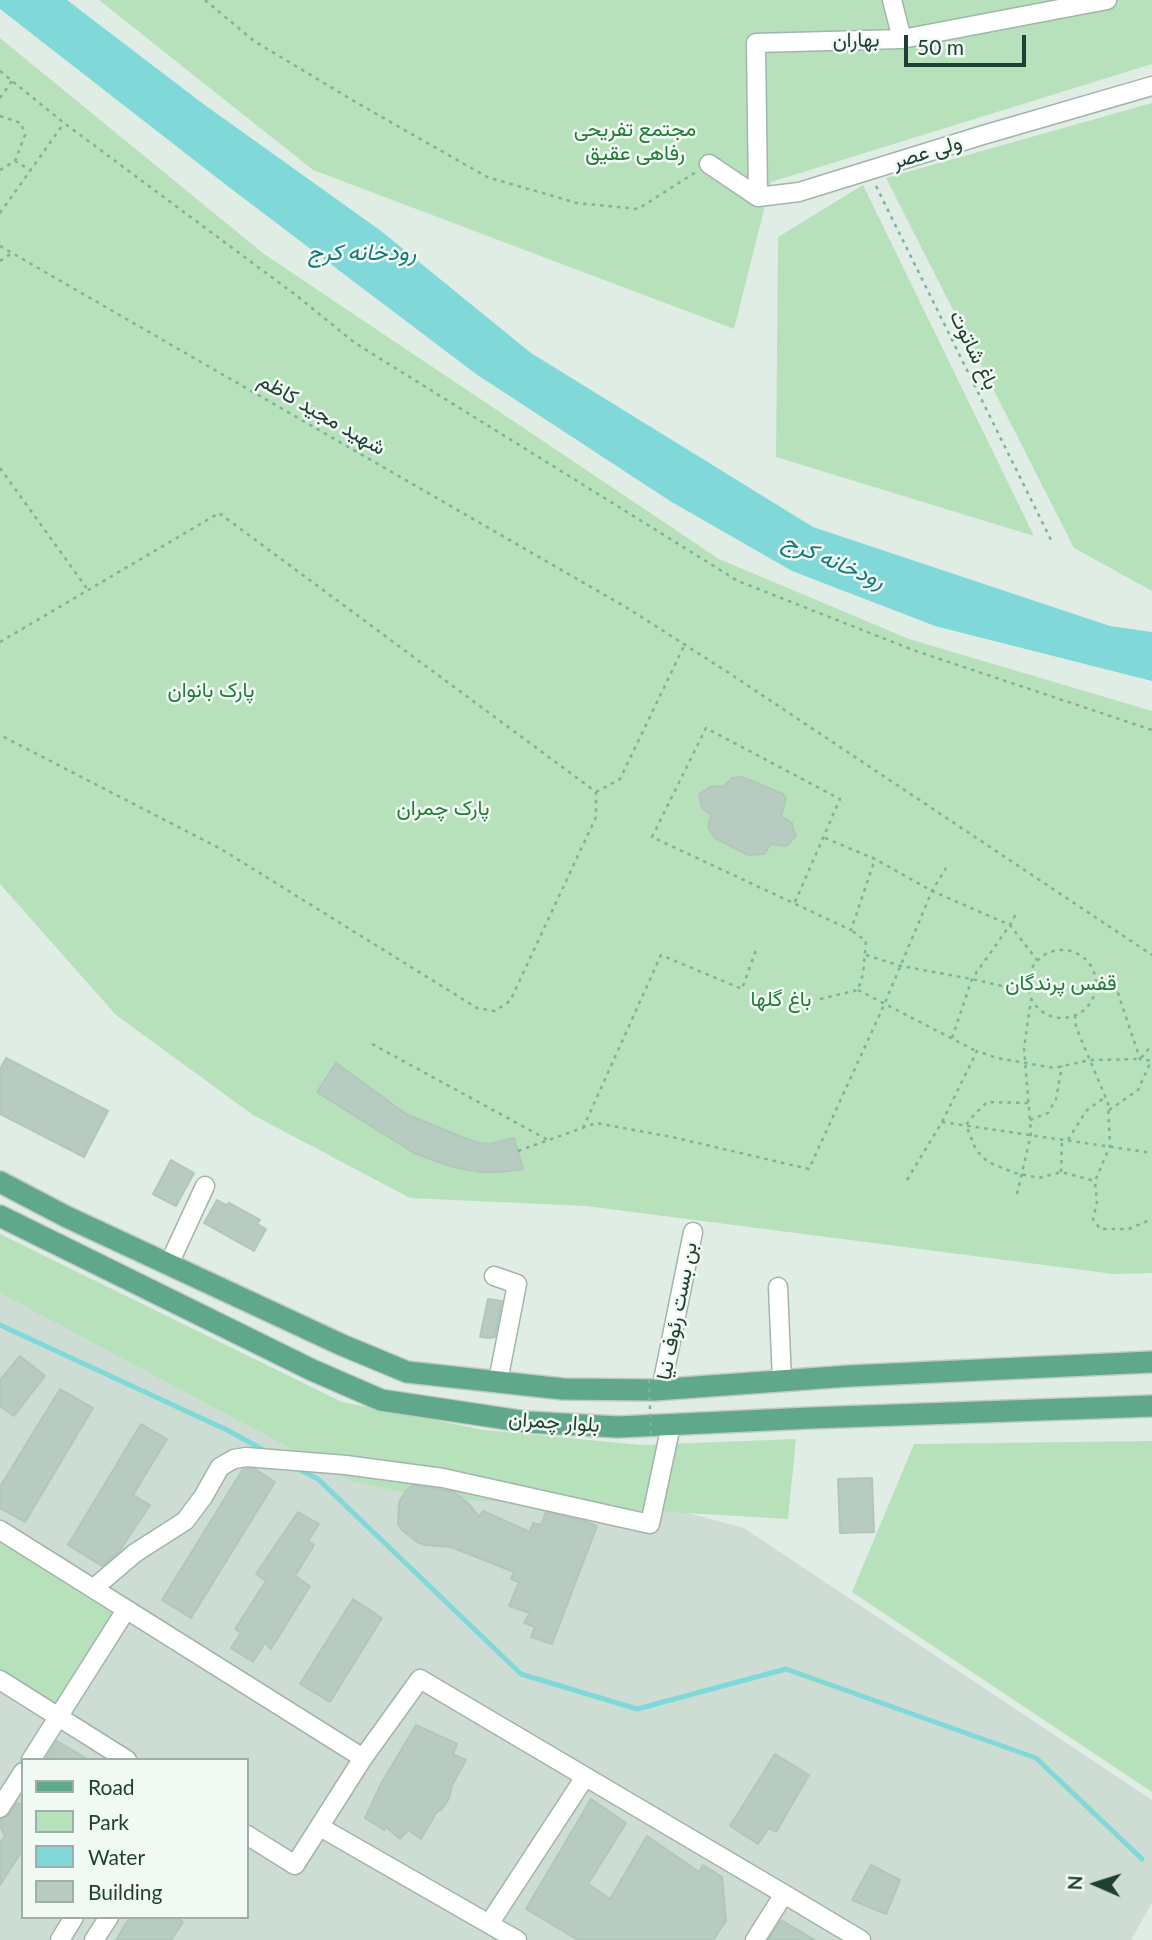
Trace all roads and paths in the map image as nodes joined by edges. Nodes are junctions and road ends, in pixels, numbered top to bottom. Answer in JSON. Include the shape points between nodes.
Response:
{"nodes":[{"id":1,"x":205,"y":0,"type":"edge"},
{"id":2,"x":892,"y":0,"type":"edge"},
{"id":3,"x":1107,"y":0,"type":"edge"},
{"id":4,"x":902,"y":39,"type":"junction"},
{"id":5,"x":0,"y":71,"type":"edge"},
{"id":6,"x":12,"y":81,"type":"junction"},
{"id":7,"x":1152,"y":86,"type":"edge"},
{"id":8,"x":0,"y":98,"type":"edge"},
{"id":9,"x":0,"y":116,"type":"edge"},
{"id":10,"x":64,"y":123,"type":"junction"},
{"id":11,"x":15,"y":160,"type":"junction"},
{"id":12,"x":709,"y":164,"type":"joint"},
{"id":13,"x":0,"y":170,"type":"edge"},
{"id":14,"x":30,"y":170,"type":"junction"},
{"id":15,"x":868,"y":170,"type":"junction"},
{"id":16,"x":758,"y":197,"type":"junction"},
{"id":17,"x":0,"y":214,"type":"edge"},
{"id":18,"x":0,"y":246,"type":"edge"},
{"id":19,"x":12,"y":253,"type":"junction"},
{"id":20,"x":0,"y":261,"type":"edge"},
{"id":21,"x":0,"y":468,"type":"edge"},
{"id":22,"x":1052,"y":544,"type":"dead end"},
{"id":23,"x":88,"y":590,"type":"junction"},
{"id":24,"x":0,"y":642,"type":"edge"},
{"id":25,"x":684,"y":645,"type":"junction"},
{"id":26,"x":1152,"y":730,"type":"edge"},
{"id":27,"x":0,"y":735,"type":"edge"},
{"id":28,"x":596,"y":792,"type":"junction"},
{"id":29,"x":824,"y":837,"type":"junction"},
{"id":30,"x":875,"y":859,"type":"junction"},
{"id":31,"x":946,"y":869,"type":"dead end"},
{"id":32,"x":932,"y":891,"type":"junction"},
{"id":33,"x":795,"y":902,"type":"junction"},
{"id":34,"x":1016,"y":914,"type":"dead end"},
{"id":35,"x":1010,"y":925,"type":"junction"},
{"id":36,"x":852,"y":930,"type":"junction"},
{"id":37,"x":757,"y":950,"type":"dead end"},
{"id":38,"x":866,"y":955,"type":"junction"},
{"id":39,"x":1152,"y":955,"type":"edge"},
{"id":40,"x":1037,"y":960,"type":"junction"},
{"id":41,"x":901,"y":966,"type":"junction"},
{"id":42,"x":972,"y":979,"type":"junction"},
{"id":43,"x":1096,"y":981,"type":"junction"},
{"id":44,"x":858,"y":990,"type":"junction"},
{"id":45,"x":1028,"y":992,"type":"junction"},
{"id":46,"x":820,"y":999,"type":"dead end"},
{"id":47,"x":1031,"y":999,"type":"junction"},
{"id":48,"x":884,"y":1005,"type":"junction"},
{"id":49,"x":1075,"y":1015,"type":"junction"},
{"id":50,"x":952,"y":1038,"type":"junction"},
{"id":51,"x":372,"y":1044,"type":"dead end"},
{"id":52,"x":1152,"y":1045,"type":"edge"},
{"id":53,"x":977,"y":1051,"type":"junction"},
{"id":54,"x":1140,"y":1059,"type":"junction"},
{"id":55,"x":1090,"y":1060,"type":"junction"},
{"id":56,"x":1152,"y":1061,"type":"edge"},
{"id":57,"x":1025,"y":1064,"type":"junction"},
{"id":58,"x":1062,"y":1066,"type":"junction"},
{"id":59,"x":1105,"y":1097,"type":"junction"},
{"id":60,"x":1028,"y":1103,"type":"junction"},
{"id":61,"x":1108,"y":1111,"type":"junction"},
{"id":62,"x":1030,"y":1120,"type":"junction"},
{"id":63,"x":942,"y":1122,"type":"junction"},
{"id":64,"x":966,"y":1125,"type":"junction"},
{"id":65,"x":583,"y":1128,"type":"junction"},
{"id":66,"x":1031,"y":1134,"type":"junction"},
{"id":67,"x":1062,"y":1139,"type":"junction"},
{"id":68,"x":548,"y":1140,"type":"junction"},
{"id":69,"x":1068,"y":1140,"type":"junction"},
{"id":70,"x":1110,"y":1146,"type":"junction"},
{"id":71,"x":518,"y":1151,"type":"dead end"},
{"id":72,"x":1152,"y":1153,"type":"edge"},
{"id":73,"x":1061,"y":1172,"type":"junction"},
{"id":74,"x":1020,"y":1174,"type":"junction"},
{"id":75,"x":907,"y":1180,"type":"dead end"},
{"id":76,"x":1095,"y":1181,"type":"junction"},
{"id":77,"x":0,"y":1182,"type":"edge"},
{"id":78,"x":205,"y":1186,"type":"dead end"},
{"id":79,"x":1017,"y":1194,"type":"dead end"},
{"id":80,"x":0,"y":1216,"type":"edge"},
{"id":81,"x":1152,"y":1219,"type":"edge"},
{"id":82,"x":693,"y":1232,"type":"dead end"},
{"id":83,"x":169,"y":1264,"type":"junction"},
{"id":84,"x":494,"y":1276,"type":"dead end"},
{"id":85,"x":778,"y":1287,"type":"dead end"},
{"id":86,"x":1152,"y":1362,"type":"edge"},
{"id":87,"x":498,"y":1381,"type":"junction"},
{"id":88,"x":782,"y":1381,"type":"junction"},
{"id":89,"x":655,"y":1385,"type":"junction"},
{"id":90,"x":1152,"y":1406,"type":"edge"},
{"id":91,"x":671,"y":1425,"type":"junction"},
{"id":92,"x":651,"y":1434,"type":"dead end"},
{"id":93,"x":0,"y":1530,"type":"edge"},
{"id":94,"x":94,"y":1588,"type":"junction"},
{"id":95,"x":126,"y":1609,"type":"junction"},
{"id":96,"x":0,"y":1680,"type":"edge"},
{"id":97,"x":58,"y":1717,"type":"junction"},
{"id":98,"x":32,"y":1758,"type":"edge"},
{"id":99,"x":124,"y":1758,"type":"edge"},
{"id":100,"x":363,"y":1758,"type":"junction"},
{"id":101,"x":21,"y":1775,"type":"edge"},
{"id":102,"x":585,"y":1777,"type":"junction"},
{"id":103,"x":0,"y":1808,"type":"edge"},
{"id":104,"x":320,"y":1827,"type":"junction"},
{"id":105,"x":248,"y":1836,"type":"edge"},
{"id":106,"x":784,"y":1894,"type":"junction"},
{"id":107,"x":73,"y":1919,"type":"edge"},
{"id":108,"x":108,"y":1919,"type":"edge"},
{"id":109,"x":489,"y":1924,"type":"junction"},
{"id":110,"x":60,"y":1940,"type":"edge"},
{"id":111,"x":94,"y":1940,"type":"edge"},
{"id":112,"x":517,"y":1940,"type":"edge"},
{"id":113,"x":755,"y":1940,"type":"edge"},
{"id":114,"x":861,"y":1940,"type":"edge"}],
"edges":[{"from":1,"to":12,"type":"path","via":[[254,41],[487,177],[577,203],[638,209]]},
{"from":2,"to":4,"type":"street"},
{"from":3,"to":4,"type":"street","name":"بهاران"},
{"from":4,"to":16,"type":"street","name":"بهاران","via":[[756,43]]},
{"from":5,"to":6,"type":"path"},
{"from":6,"to":8,"type":"path"},
{"from":6,"to":10,"type":"path"},
{"from":7,"to":15,"type":"street","name":"ولی عصر"},
{"from":9,"to":11,"type":"path","via":[[20,123],[25,135]]},
{"from":10,"to":14,"type":"path"},
{"from":10,"to":26,"type":"path","via":[[355,343],[737,581],[913,650]]},
{"from":11,"to":13,"type":"path"},
{"from":11,"to":14,"type":"path"},
{"from":12,"to":16,"type":"street"},
{"from":14,"to":17,"type":"path"},
{"from":15,"to":16,"type":"street","name":"ولی عصر","via":[[799,192]]},
{"from":15,"to":22,"type":"path","name":"باغ شاتوت"},
{"from":18,"to":19,"type":"path","name":"شهید مجید کاظم"},
{"from":19,"to":20,"type":"path"},
{"from":19,"to":25,"type":"path","name":"شهید مجید کاظم"},
{"from":21,"to":23,"type":"path"},
{"from":23,"to":24,"type":"path"},
{"from":23,"to":28,"type":"path","via":[[219,513]]},
{"from":25,"to":28,"type":"path","via":[[620,779]]},
{"from":25,"to":39,"type":"path","name":"شهید مجید کاظم"},
{"from":27,"to":28,"type":"path","via":[[221,849],[477,1008],[495,1011],[510,1001],[596,817]]},
{"from":29,"to":30,"type":"path"},
{"from":29,"to":33,"type":"path"},
{"from":29,"to":33,"type":"path","via":[[840,799],[706,729],[652,837]]},
{"from":30,"to":32,"type":"path"},
{"from":30,"to":36,"type":"path"},
{"from":31,"to":32,"type":"path"},
{"from":32,"to":35,"type":"path"},
{"from":32,"to":41,"type":"path"},
{"from":33,"to":36,"type":"path"},
{"from":34,"to":35,"type":"path"},
{"from":35,"to":40,"type":"path"},
{"from":35,"to":42,"type":"path"},
{"from":36,"to":38,"type":"path","via":[[866,941]]},
{"from":37,"to":65,"type":"path","via":[[742,989],[661,955]]},
{"from":38,"to":41,"type":"path"},
{"from":38,"to":44,"type":"path"},
{"from":40,"to":43,"type":"path","via":[[1046,953],[1069,950],[1087,961]]},
{"from":40,"to":45,"type":"path","via":[[1030,969]]},
{"from":41,"to":42,"type":"path"},
{"from":41,"to":48,"type":"path"},
{"from":42,"to":45,"type":"path"},
{"from":42,"to":50,"type":"path"},
{"from":43,"to":49,"type":"path","via":[[1091,1002]]},
{"from":43,"to":54,"type":"path","via":[[1117,990]]},
{"from":44,"to":46,"type":"path"},
{"from":44,"to":48,"type":"path"},
{"from":45,"to":47,"type":"path"},
{"from":47,"to":49,"type":"path","via":[[1052,1017]]},
{"from":47,"to":57,"type":"path"},
{"from":48,"to":50,"type":"path"},
{"from":48,"to":65,"type":"path","via":[[809,1169],[596,1123]]},
{"from":49,"to":55,"type":"path"},
{"from":50,"to":53,"type":"path"},
{"from":51,"to":68,"type":"path"},
{"from":52,"to":54,"type":"path"},
{"from":53,"to":57,"type":"path"},
{"from":53,"to":63,"type":"path"},
{"from":54,"to":55,"type":"path"},
{"from":54,"to":56,"type":"path"},
{"from":55,"to":58,"type":"path"},
{"from":55,"to":59,"type":"path"},
{"from":56,"to":61,"type":"path","via":[[1138,1090]]},
{"from":57,"to":58,"type":"path"},
{"from":57,"to":60,"type":"path"},
{"from":58,"to":62,"type":"path","via":[[1056,1099],[1048,1113]]},
{"from":59,"to":61,"type":"path"},
{"from":59,"to":69,"type":"path","via":[[1086,1111]]},
{"from":60,"to":62,"type":"path"},
{"from":60,"to":64,"type":"path","via":[[987,1102]]},
{"from":61,"to":70,"type":"path"},
{"from":62,"to":66,"type":"path"},
{"from":63,"to":64,"type":"path"},
{"from":63,"to":75,"type":"path"},
{"from":64,"to":66,"type":"path"},
{"from":64,"to":74,"type":"path","via":[[976,1150],[988,1161]]},
{"from":65,"to":68,"type":"path"},
{"from":66,"to":67,"type":"path"},
{"from":66,"to":74,"type":"path"},
{"from":67,"to":69,"type":"path"},
{"from":67,"to":73,"type":"path"},
{"from":68,"to":71,"type":"path"},
{"from":69,"to":70,"type":"path"},
{"from":70,"to":72,"type":"path"},
{"from":70,"to":76,"type":"path"},
{"from":73,"to":74,"type":"path","via":[[1039,1178]]},
{"from":73,"to":76,"type":"path"},
{"from":74,"to":79,"type":"path"},
{"from":76,"to":81,"type":"path","via":[[1093,1219],[1100,1229],[1129,1229]]},
{"from":77,"to":83,"type":"main road","name":"بلوار چمران"},
{"from":78,"to":83,"type":"street"},
{"from":80,"to":91,"type":"main road","name":"بلوار چمران","via":[[381,1400],[527,1422]]},
{"from":82,"to":89,"type":"street","name":"بن بست رئوف نیا"},
{"from":83,"to":87,"type":"main road","name":"بلوار چمران","via":[[407,1372]]},
{"from":84,"to":87,"type":"street","via":[[517,1284]]},
{"from":85,"to":88,"type":"street"},
{"from":86,"to":88,"type":"main road","name":"بلوار چمران"},
{"from":87,"to":89,"type":"main road","name":"بلوار چمران","via":[[563,1389]]},
{"from":88,"to":89,"type":"main road","name":"بلوار چمران"},
{"from":89,"to":92,"type":"path","bridge":true},
{"from":90,"to":91,"type":"main road","name":"بلوار چمران"},
{"from":91,"to":94,"type":"street","via":[[650,1524],[443,1478],[246,1457],[220,1466],[185,1521],[135,1553]]},
{"from":93,"to":94,"type":"street"},
{"from":94,"to":95,"type":"street"},
{"from":95,"to":97,"type":"street"},
{"from":95,"to":100,"type":"street"},
{"from":96,"to":97,"type":"street"},
{"from":97,"to":98,"type":"street"},
{"from":97,"to":99,"type":"street"},
{"from":100,"to":102,"type":"street","via":[[420,1679]]},
{"from":100,"to":104,"type":"street"},
{"from":101,"to":103,"type":"street"},
{"from":102,"to":106,"type":"street"},
{"from":102,"to":109,"type":"street"},
{"from":104,"to":105,"type":"street","via":[[295,1865]]},
{"from":104,"to":109,"type":"street"},
{"from":106,"to":113,"type":"street"},
{"from":106,"to":114,"type":"street"},
{"from":107,"to":110,"type":"street"},
{"from":108,"to":111,"type":"street"},
{"from":109,"to":112,"type":"street"}]}
